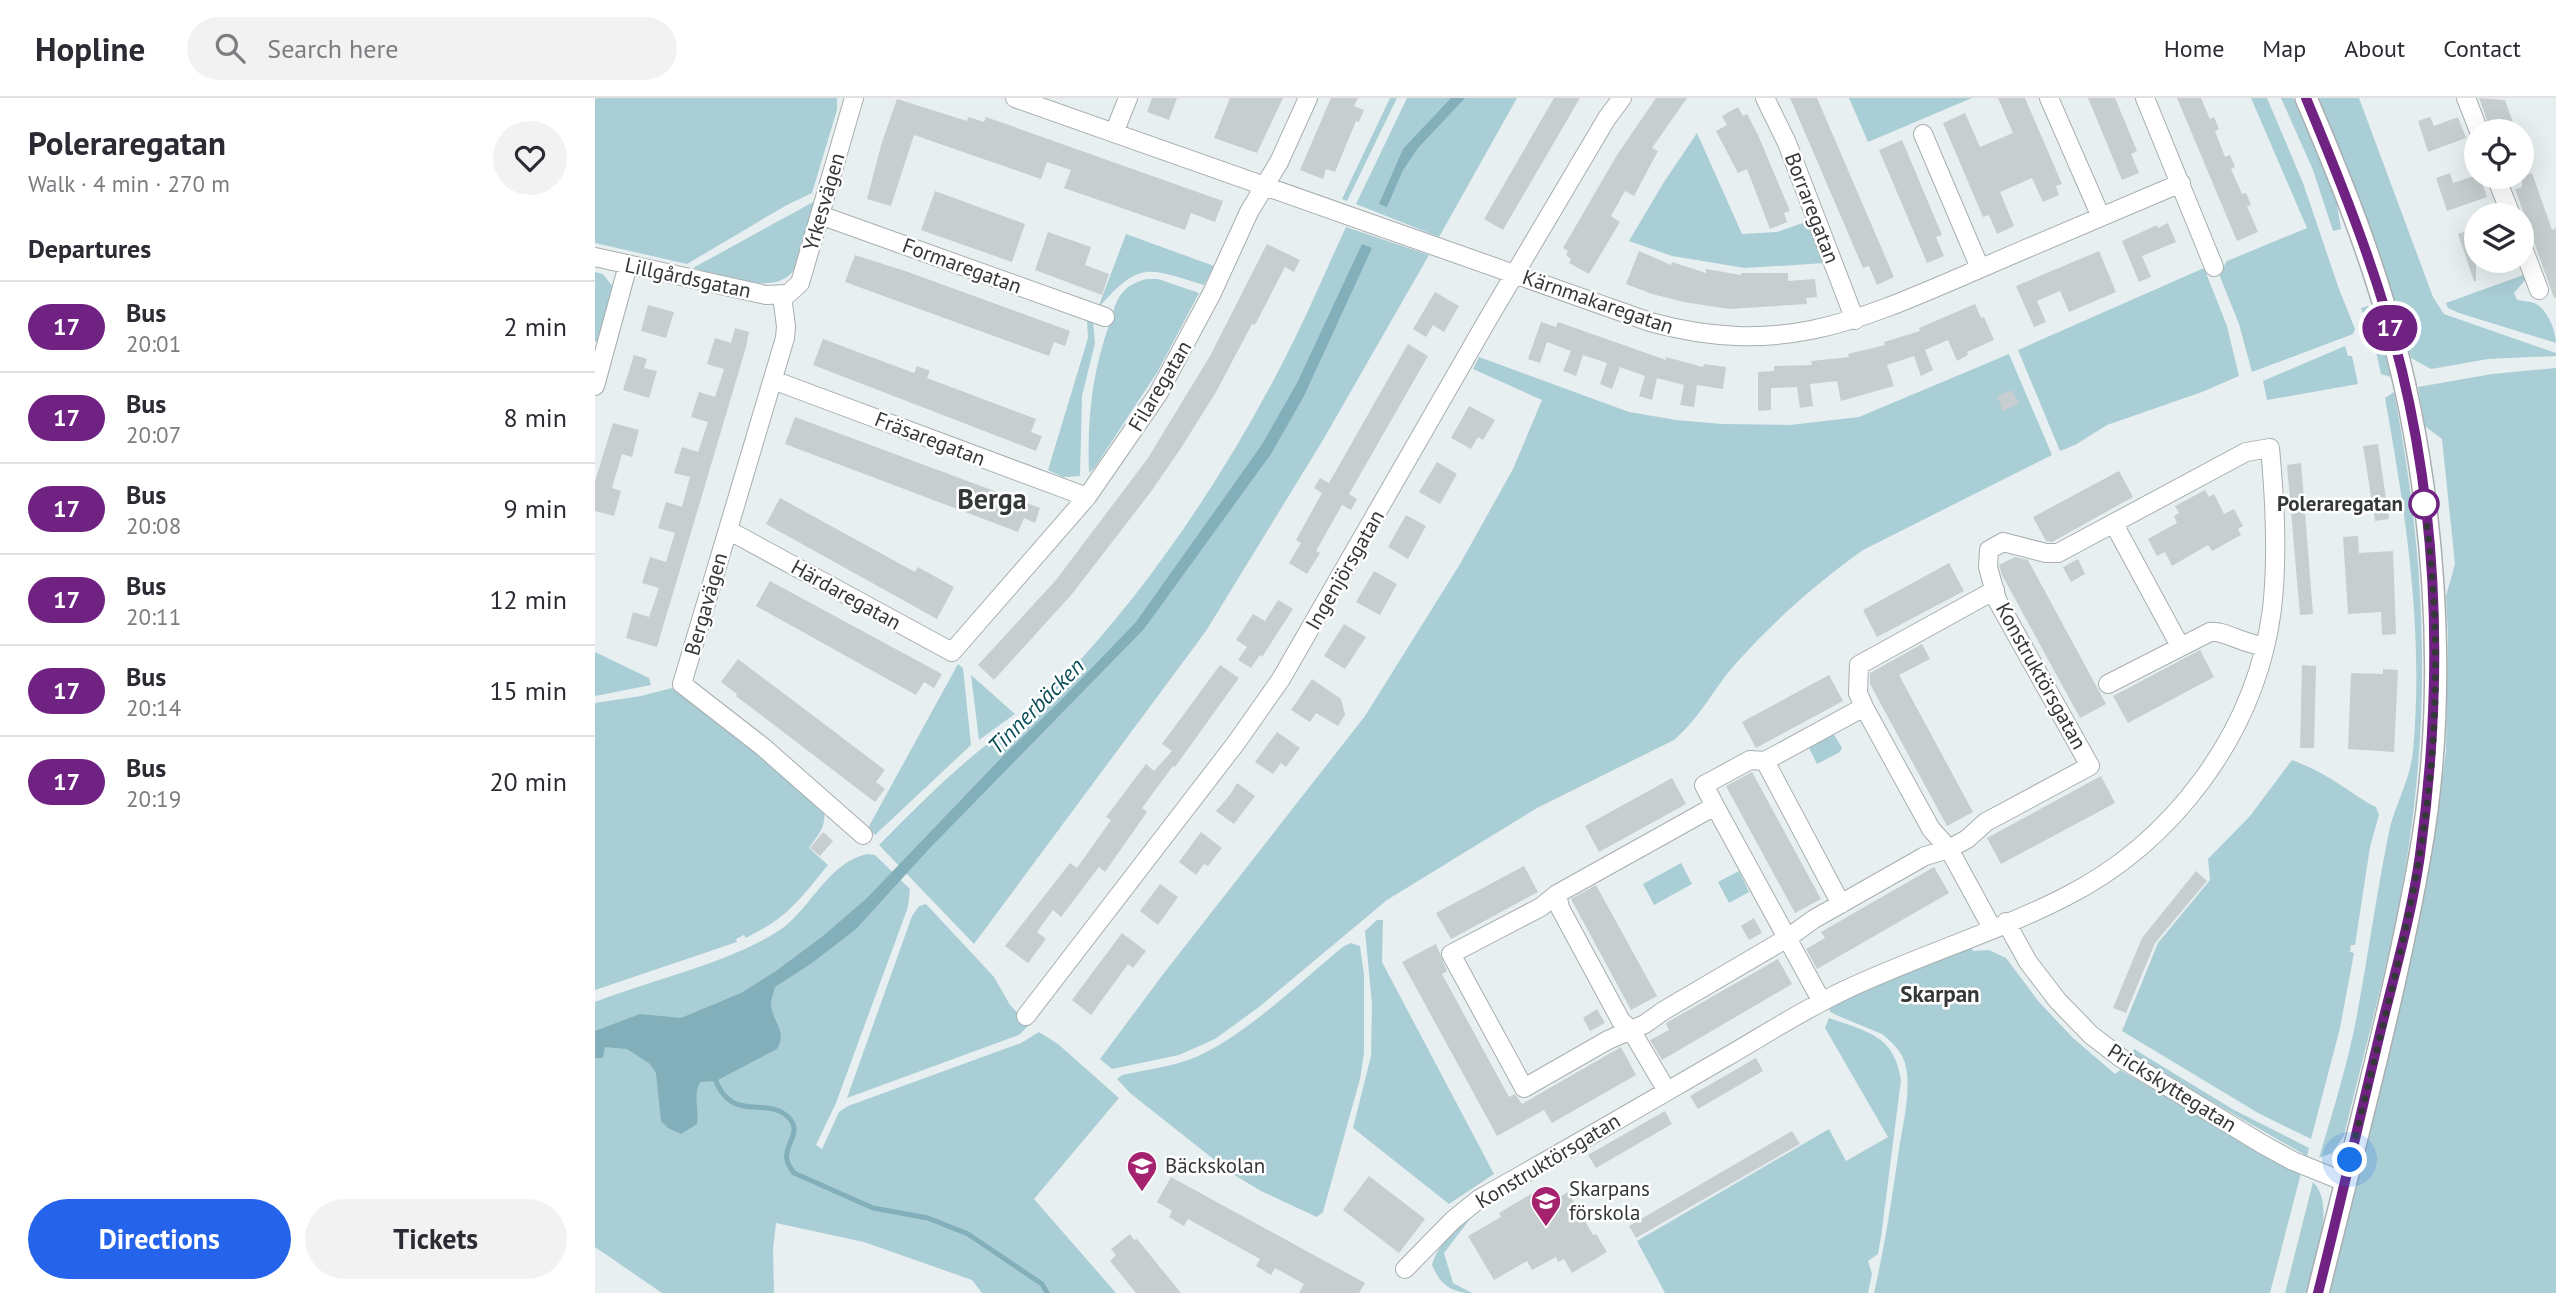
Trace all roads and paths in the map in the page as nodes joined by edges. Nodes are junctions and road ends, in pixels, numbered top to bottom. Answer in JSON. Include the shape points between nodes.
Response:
{"nodes":[{"id":1,"x":854,"y":98,"type":"edge"},
{"id":2,"x":1015,"y":98,"type":"edge"},
{"id":3,"x":1128,"y":98,"type":"edge"},
{"id":4,"x":1308,"y":98,"type":"edge"},
{"id":5,"x":1622,"y":98,"type":"edge"},
{"id":6,"x":1765,"y":98,"type":"edge"},
{"id":7,"x":2049,"y":98,"type":"edge"},
{"id":8,"x":2145,"y":98,"type":"edge"},
{"id":9,"x":2307,"y":98,"type":"edge"},
{"id":10,"x":2466,"y":98,"type":"edge"},
{"id":11,"x":2474,"y":119,"type":"edge"},
{"id":12,"x":1114,"y":133,"type":"junction"},
{"id":13,"x":1923,"y":134,"type":"dead end"},
{"id":14,"x":2181,"y":183,"type":"junction"},
{"id":15,"x":1265,"y":186,"type":"junction"},
{"id":16,"x":820,"y":215,"type":"junction"},
{"id":17,"x":2101,"y":217,"type":"junction"},
{"id":18,"x":595,"y":257,"type":"edge"},
{"id":19,"x":628,"y":265,"type":"junction"},
{"id":20,"x":2214,"y":267,"type":"dead end"},
{"id":21,"x":1980,"y":268,"type":"junction"},
{"id":22,"x":2533,"y":273,"type":"edge"},
{"id":23,"x":1516,"y":275,"type":"junction"},
{"id":24,"x":2539,"y":289,"type":"dead end"},
{"id":25,"x":782,"y":296,"type":"junction"},
{"id":26,"x":1105,"y":317,"type":"dead end"},
{"id":27,"x":1855,"y":320,"type":"junction"},
{"id":28,"x":773,"y":380,"type":"junction"},
{"id":29,"x":595,"y":386,"type":"edge"},
{"id":30,"x":1087,"y":498,"type":"junction"},
{"id":31,"x":2114,"y":524,"type":"junction"},
{"id":32,"x":728,"y":530,"type":"junction"},
{"id":33,"x":1995,"y":590,"type":"junction"},
{"id":34,"x":962,"y":642,"type":"joint"},
{"id":35,"x":2180,"y":646,"type":"junction"},
{"id":36,"x":2265,"y":646,"type":"junction"},
{"id":37,"x":2108,"y":684,"type":"dead end"},
{"id":38,"x":1864,"y":707,"type":"junction"},
{"id":39,"x":1765,"y":761,"type":"junction"},
{"id":40,"x":1715,"y":806,"type":"junction"},
{"id":41,"x":863,"y":835,"type":"dead end"},
{"id":42,"x":1949,"y":849,"type":"junction"},
{"id":43,"x":1557,"y":894,"type":"junction"},
{"id":44,"x":1841,"y":904,"type":"junction"},
{"id":45,"x":1999,"y":925,"type":"junction"},
{"id":46,"x":1789,"y":937,"type":"junction"},
{"id":47,"x":1822,"y":1002,"type":"junction"},
{"id":48,"x":1027,"y":1016,"type":"dead end"},
{"id":49,"x":1631,"y":1030,"type":"junction"},
{"id":50,"x":1667,"y":1091,"type":"junction"},
{"id":51,"x":2345,"y":1182,"type":"junction"},
{"id":52,"x":1405,"y":1269,"type":"dead end"},
{"id":53,"x":2318,"y":1293,"type":"edge"}],
"edges":[{"from":1,"to":16,"type":"street","name":"Yrkesvägen"},
{"from":2,"to":12,"type":"street","name":"Kärnmakaregatan"},
{"from":3,"to":12,"type":"street"},
{"from":4,"to":15,"type":"street","name":"Filaregatan"},
{"from":5,"to":23,"type":"street","name":"Ingenjörsgatan"},
{"from":6,"to":27,"type":"street","name":"Borraregatan"},
{"from":7,"to":17,"type":"street"},
{"from":8,"to":14,"type":"street"},
{"from":9,"to":51,"type":"main road","via":[[2372,269],[2402,371],[2424,504],[2434,645],[2430,770],[2420,859]]},
{"from":10,"to":11,"type":"street"},
{"from":12,"to":15,"type":"street","name":"Kärnmakaregatan"},
{"from":13,"to":21,"type":"street"},
{"from":14,"to":17,"type":"street","name":"Kärnmakaregatan"},
{"from":14,"to":20,"type":"street"},
{"from":15,"to":23,"type":"street","name":"Kärnmakaregatan"},
{"from":15,"to":30,"type":"street","name":"Filaregatan","via":[[1158,394]]},
{"from":16,"to":25,"type":"street","name":"Yrkesvägen","via":[[800,284]]},
{"from":16,"to":26,"type":"street","name":"Formaregatan"},
{"from":17,"to":21,"type":"street","name":"Kärnmakaregatan"},
{"from":18,"to":19,"type":"street","name":"Lillgårdsgatan"},
{"from":19,"to":25,"type":"street","name":"Lillgårdsgatan"},
{"from":19,"to":29,"type":"street"},
{"from":21,"to":27,"type":"street","name":"Kärnmakaregatan"},
{"from":22,"to":24,"type":"street"},
{"from":23,"to":27,"type":"street","name":"Kärnmakaregatan","via":[[1650,322],[1697,332],[1783,335]]},
{"from":23,"to":48,"type":"street","name":"Ingenjörsgatan","via":[[1281,679]]},
{"from":25,"to":28,"type":"street","name":"Bergavägen","via":[[785,338]]},
{"from":28,"to":30,"type":"street","name":"Fräsaregatan"},
{"from":28,"to":32,"type":"street","name":"Bergavägen"},
{"from":30,"to":34,"type":"street","name":"Filaregatan"},
{"from":31,"to":33,"type":"street","name":"Konstruktörsgatan","via":[[2058,553],[2003,542],[1989,551]]},
{"from":31,"to":35,"type":"street"},
{"from":31,"to":36,"type":"street","name":"Konstruktörsgatan","via":[[2246,452],[2270,448],[2275,556]]},
{"from":32,"to":34,"type":"street","name":"Härdaregatan","via":[[952,652]]},
{"from":32,"to":41,"type":"street","name":"Bergavägen","via":[[682,684]]},
{"from":33,"to":38,"type":"street","name":"Konstruktörsgatan","via":[[1859,664],[1858,693]]},
{"from":33,"to":42,"type":"street","name":"Konstruktörsgatan","via":[[2090,765],[1986,822]]},
{"from":35,"to":36,"type":"street","via":[[2216,631]]},
{"from":35,"to":37,"type":"street"},
{"from":36,"to":45,"type":"street","name":"Konstruktörsgatan","via":[[2235,727],[2213,766],[2173,816],[2137,850],[2092,882]]},
{"from":38,"to":39,"type":"street"},
{"from":38,"to":42,"type":"street","name":"Konstruktörsgatan","via":[[1931,829]]},
{"from":39,"to":40,"type":"street","via":[[1750,760],[1704,785]]},
{"from":39,"to":44,"type":"street"},
{"from":40,"to":43,"type":"street","name":"Konstruktörsgatan"},
{"from":40,"to":46,"type":"street"},
{"from":42,"to":44,"type":"street","name":"Konstruktörsgatan","via":[[1925,856]]},
{"from":42,"to":45,"type":"street","name":"Konstruktörsgatan"},
{"from":43,"to":49,"type":"street","via":[[1560,908],[1621,1021]]},
{"from":43,"to":49,"type":"street","name":"Konstruktörsgatan","via":[[1451,954],[1524,1088]]},
{"from":44,"to":46,"type":"street","name":"Konstruktörsgatan"},
{"from":45,"to":47,"type":"street","name":"Konstruktörsgatan"},
{"from":45,"to":51,"type":"street","name":"Prickskyttegatan","via":[[2058,1001],[2120,1058],[2262,1144]]},
{"from":46,"to":47,"type":"street"},
{"from":46,"to":49,"type":"street","name":"Konstruktörsgatan"},
{"from":47,"to":50,"type":"street","name":"Konstruktörsgatan"},
{"from":49,"to":50,"type":"street"},
{"from":50,"to":52,"type":"street","name":"Konstruktörsgatan","via":[[1479,1199]]},
{"from":51,"to":53,"type":"main road"}]}
